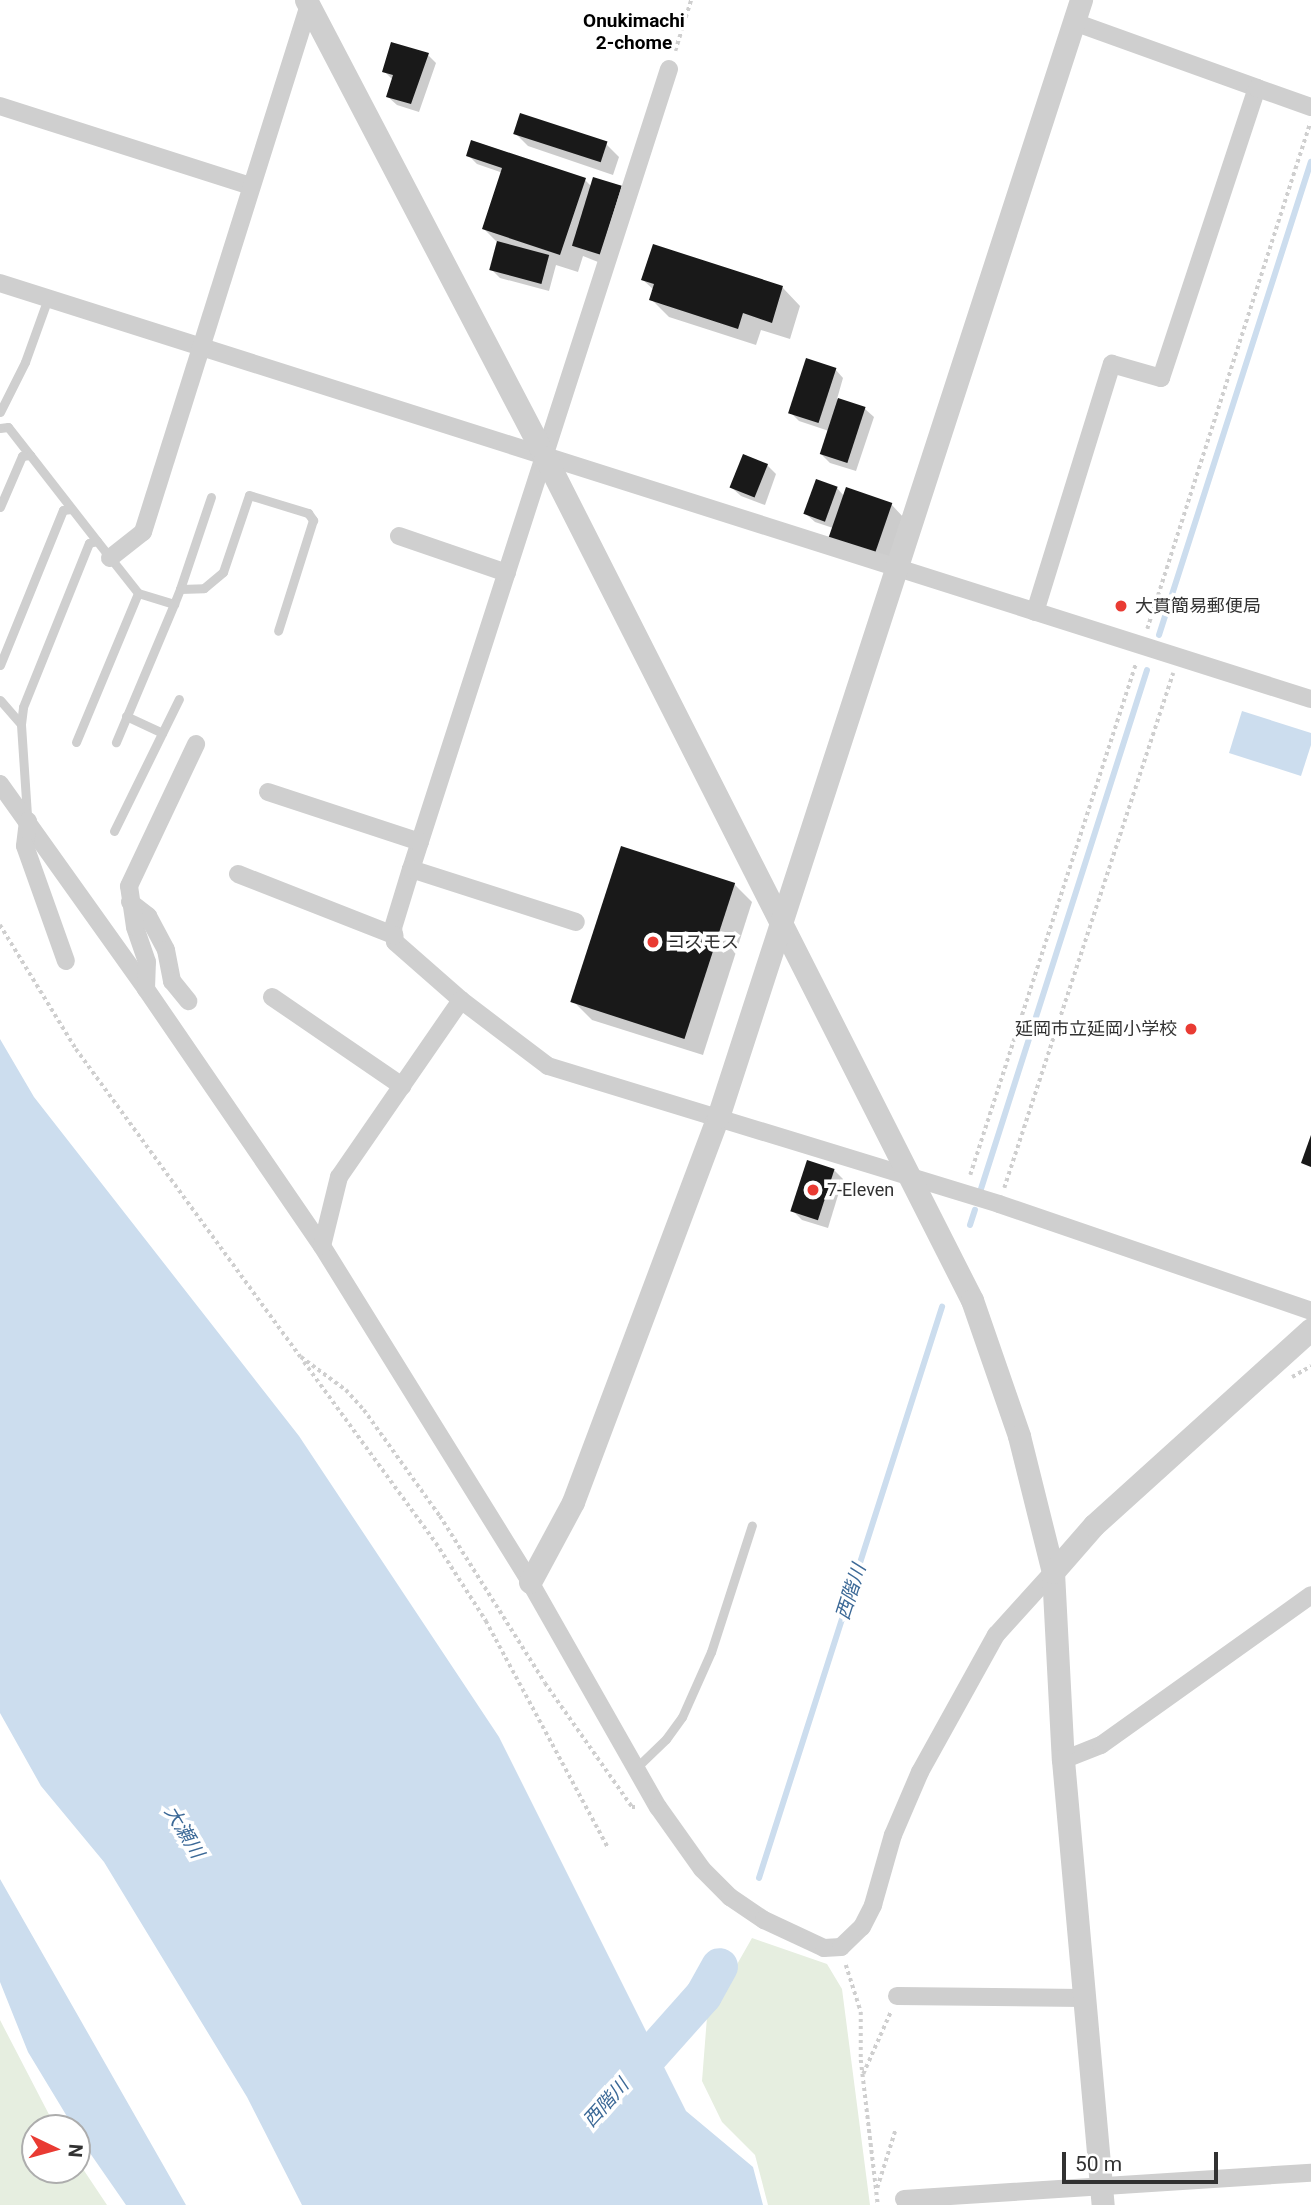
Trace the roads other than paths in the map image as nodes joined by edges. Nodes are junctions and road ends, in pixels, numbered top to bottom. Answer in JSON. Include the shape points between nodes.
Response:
{"nodes":[{"id":1,"x":308,"y":2,"type":"edge"},
{"id":2,"x":1077,"y":11,"type":"edge"},
{"id":3,"x":669,"y":69,"type":"road end"},
{"id":4,"x":1257,"y":88,"type":"junction"},
{"id":5,"x":0,"y":106,"type":"edge"},
{"id":6,"x":1311,"y":107,"type":"edge"},
{"id":7,"x":251,"y":186,"type":"junction"},
{"id":8,"x":0,"y":282,"type":"edge"},
{"id":9,"x":48,"y":298,"type":"junction"},
{"id":10,"x":200,"y":346,"type":"junction"},
{"id":11,"x":0,"y":412,"type":"edge"},
{"id":12,"x":0,"y":428,"type":"edge"},
{"id":13,"x":30,"y":454,"type":"junction"},
{"id":14,"x":545,"y":457,"type":"junction"},
{"id":15,"x":211,"y":497,"type":"dead end"},
{"id":16,"x":0,"y":507,"type":"edge"},
{"id":17,"x":71,"y":509,"type":"junction"},
{"id":18,"x":399,"y":536,"type":"dead end"},
{"id":19,"x":97,"y":541,"type":"junction"},
{"id":20,"x":110,"y":558,"type":"junction"},
{"id":21,"x":898,"y":569,"type":"junction"},
{"id":22,"x":507,"y":573,"type":"junction"},
{"id":23,"x":180,"y":589,"type":"junction"},
{"id":24,"x":138,"y":593,"type":"junction"},
{"id":25,"x":174,"y":604,"type":"junction"},
{"id":26,"x":1035,"y":612,"type":"junction"},
{"id":27,"x":278,"y":631,"type":"dead end"},
{"id":28,"x":0,"y":666,"type":"edge"},
{"id":29,"x":179,"y":699,"type":"dead end"},
{"id":30,"x":1311,"y":699,"type":"edge"},
{"id":31,"x":0,"y":700,"type":"edge"},
{"id":32,"x":126,"y":716,"type":"junction"},
{"id":33,"x":20,"y":724,"type":"junction"},
{"id":34,"x":162,"y":733,"type":"junction"},
{"id":35,"x":76,"y":742,"type":"dead end"},
{"id":36,"x":116,"y":742,"type":"dead end"},
{"id":37,"x":196,"y":744,"type":"dead end"},
{"id":38,"x":0,"y":784,"type":"edge"},
{"id":39,"x":268,"y":792,"type":"dead end"},
{"id":40,"x":28,"y":821,"type":"junction"},
{"id":41,"x":114,"y":831,"type":"dead end"},
{"id":42,"x":420,"y":842,"type":"junction"},
{"id":43,"x":411,"y":869,"type":"junction"},
{"id":44,"x":238,"y":874,"type":"dead end"},
{"id":45,"x":130,"y":902,"type":"junction"},
{"id":46,"x":576,"y":922,"type":"dead end"},
{"id":47,"x":782,"y":925,"type":"junction"},
{"id":48,"x":394,"y":935,"type":"junction"},
{"id":49,"x":66,"y":961,"type":"dead end"},
{"id":50,"x":146,"y":989,"type":"junction"},
{"id":51,"x":272,"y":997,"type":"dead end"},
{"id":52,"x":461,"y":1000,"type":"junction"},
{"id":53,"x":188,"y":1001,"type":"dead end"},
{"id":54,"x":402,"y":1087,"type":"junction"},
{"id":55,"x":718,"y":1117,"type":"junction"},
{"id":56,"x":913,"y":1180,"type":"junction"},
{"id":57,"x":322,"y":1246,"type":"junction"},
{"id":58,"x":1311,"y":1311,"type":"edge"},
{"id":59,"x":1311,"y":1329,"type":"edge"},
{"id":60,"x":752,"y":1525,"type":"dead end"},
{"id":61,"x":1053,"y":1572,"type":"junction"},
{"id":62,"x":530,"y":1582,"type":"junction"},
{"id":63,"x":1311,"y":1595,"type":"edge"},
{"id":64,"x":1063,"y":1760,"type":"junction"},
{"id":65,"x":637,"y":1767,"type":"junction"},
{"id":66,"x":897,"y":1996,"type":"road end"},
{"id":67,"x":1083,"y":1997,"type":"junction"},
{"id":68,"x":1311,"y":2173,"type":"edge"},
{"id":69,"x":1101,"y":2196,"type":"edge"},
{"id":70,"x":904,"y":2199,"type":"dead end"}],
"edges":[{"from":1,"to":7,"type":"street"},
{"from":1,"to":14,"type":"street"},
{"from":2,"to":4,"type":"street"},
{"from":2,"to":21,"type":"street"},
{"from":3,"to":14,"type":"street"},
{"from":4,"to":6,"type":"street"},
{"from":4,"to":26,"type":"street","via":[[1161,378],[1112,364]]},
{"from":5,"to":7,"type":"street"},
{"from":7,"to":10,"type":"street"},
{"from":8,"to":9,"type":"street"},
{"from":9,"to":10,"type":"street"},
{"from":9,"to":11,"type":"lane","via":[[25,362]]},
{"from":10,"to":14,"type":"street"},
{"from":10,"to":20,"type":"street","via":[[143,532]]},
{"from":12,"to":13,"type":"lane","via":[[8,427]]},
{"from":13,"to":16,"type":"lane","via":[[22,456]]},
{"from":13,"to":17,"type":"lane"},
{"from":14,"to":21,"type":"street"},
{"from":14,"to":22,"type":"street"},
{"from":14,"to":47,"type":"street"},
{"from":15,"to":23,"type":"lane"},
{"from":17,"to":19,"type":"lane"},
{"from":17,"to":28,"type":"lane","via":[[63,510]]},
{"from":18,"to":22,"type":"street"},
{"from":19,"to":20,"type":"lane"},
{"from":19,"to":33,"type":"lane","via":[[89,543]]},
{"from":20,"to":24,"type":"lane"},
{"from":21,"to":26,"type":"street"},
{"from":21,"to":47,"type":"street"},
{"from":22,"to":42,"type":"street"},
{"from":23,"to":25,"type":"lane"},
{"from":23,"to":27,"type":"lane","via":[[204,589],[223,572],[249,495],[308,513],[313,520]]},
{"from":24,"to":25,"type":"lane"},
{"from":24,"to":35,"type":"lane"},
{"from":25,"to":32,"type":"lane"},
{"from":26,"to":30,"type":"street"},
{"from":29,"to":34,"type":"lane"},
{"from":31,"to":33,"type":"lane"},
{"from":32,"to":34,"type":"lane"},
{"from":32,"to":36,"type":"lane"},
{"from":33,"to":40,"type":"lane"},
{"from":34,"to":41,"type":"lane"},
{"from":37,"to":45,"type":"street","via":[[130,886]]},
{"from":38,"to":40,"type":"street"},
{"from":39,"to":42,"type":"street"},
{"from":40,"to":49,"type":"street","via":[[25,846]]},
{"from":40,"to":50,"type":"street"},
{"from":42,"to":43,"type":"street"},
{"from":43,"to":46,"type":"street"},
{"from":43,"to":48,"type":"street"},
{"from":44,"to":48,"type":"street"},
{"from":45,"to":50,"type":"street","via":[[147,962]]},
{"from":45,"to":53,"type":"street","via":[[148,916],[166,950],[172,981]]},
{"from":47,"to":55,"type":"street"},
{"from":47,"to":56,"type":"street"},
{"from":48,"to":52,"type":"street","via":[[395,942]]},
{"from":50,"to":57,"type":"street"},
{"from":51,"to":54,"type":"street"},
{"from":52,"to":54,"type":"street"},
{"from":52,"to":55,"type":"street","via":[[548,1066]]},
{"from":54,"to":57,"type":"street","via":[[339,1177]]},
{"from":55,"to":56,"type":"street"},
{"from":55,"to":62,"type":"street","via":[[573,1502]]},
{"from":56,"to":58,"type":"street","via":[[999,1203]]},
{"from":56,"to":61,"type":"street","via":[[972,1300],[1019,1436]]},
{"from":57,"to":62,"type":"street"},
{"from":59,"to":61,"type":"street","via":[[1094,1525]]},
{"from":60,"to":65,"type":"lane","via":[[711,1652],[682,1717]]},
{"from":61,"to":64,"type":"street"},
{"from":61,"to":65,"type":"street","via":[[996,1635],[920,1772],[893,1835],[873,1905],[862,1927],[841,1947],[824,1948],[805,1941],[730,1897],[702,1869],[658,1807]]},
{"from":62,"to":65,"type":"street"},
{"from":63,"to":64,"type":"street","via":[[1101,1745]]},
{"from":64,"to":67,"type":"street"},
{"from":66,"to":67,"type":"street"},
{"from":67,"to":69,"type":"street"},
{"from":68,"to":69,"type":"street"},
{"from":69,"to":70,"type":"street"}]}
